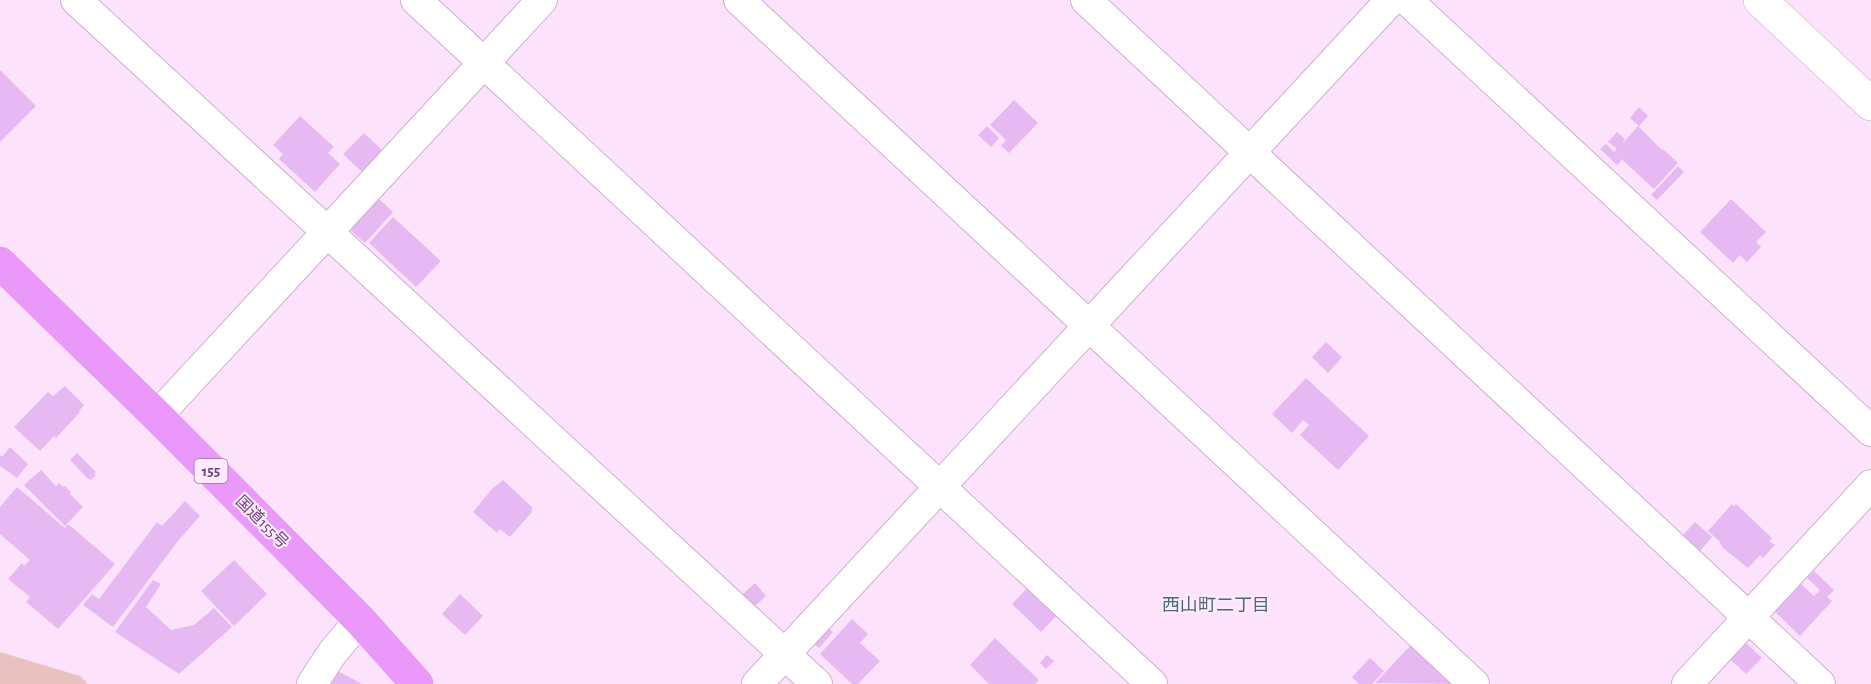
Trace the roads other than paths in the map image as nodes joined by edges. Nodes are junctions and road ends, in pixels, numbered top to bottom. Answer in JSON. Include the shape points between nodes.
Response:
{"nodes":[{"id":1,"x":76,"y":0,"type":"edge"},
{"id":2,"x":416,"y":0,"type":"edge"},
{"id":3,"x":542,"y":0,"type":"edge"},
{"id":4,"x":739,"y":0,"type":"edge"},
{"id":5,"x":1086,"y":0,"type":"edge"},
{"id":6,"x":1391,"y":0,"type":"edge"},
{"id":7,"x":1407,"y":0,"type":"edge"},
{"id":8,"x":1760,"y":0,"type":"edge"},
{"id":9,"x":484,"y":63,"type":"junction"},
{"id":10,"x":1871,"y":104,"type":"edge"},
{"id":11,"x":1250,"y":152,"type":"junction"},
{"id":12,"x":326,"y":232,"type":"junction"},
{"id":13,"x":3,"y":273,"type":"edge"},
{"id":14,"x":1089,"y":326,"type":"junction"},
{"id":15,"x":157,"y":416,"type":"junction"},
{"id":16,"x":1871,"y":431,"type":"edge"},
{"id":17,"x":1871,"y":485,"type":"edge"},
{"id":18,"x":940,"y":487,"type":"junction"},
{"id":19,"x":1749,"y":618,"type":"junction"},
{"id":20,"x":360,"y":620,"type":"junction"},
{"id":21,"x":785,"y":654,"type":"junction"},
{"id":22,"x":312,"y":684,"type":"edge"},
{"id":23,"x":417,"y":684,"type":"edge"},
{"id":24,"x":757,"y":684,"type":"edge"},
{"id":25,"x":817,"y":684,"type":"edge"},
{"id":26,"x":1152,"y":684,"type":"edge"},
{"id":27,"x":1474,"y":684,"type":"edge"},
{"id":28,"x":1687,"y":684,"type":"edge"},
{"id":29,"x":1820,"y":684,"type":"edge"}],
"edges":[{"from":1,"to":12,"type":"street"},
{"from":2,"to":9,"type":"street"},
{"from":3,"to":9,"type":"street"},
{"from":4,"to":14,"type":"street"},
{"from":5,"to":11,"type":"street"},
{"from":6,"to":11,"type":"street"},
{"from":7,"to":16,"type":"street"},
{"from":8,"to":10,"type":"street"},
{"from":9,"to":12,"type":"street"},
{"from":9,"to":18,"type":"street"},
{"from":11,"to":14,"type":"street"},
{"from":11,"to":19,"type":"street"},
{"from":12,"to":15,"type":"street"},
{"from":12,"to":21,"type":"street"},
{"from":13,"to":15,"type":"highway","name":"国道155号","number":"155"},
{"from":14,"to":18,"type":"street"},
{"from":14,"to":27,"type":"street"},
{"from":15,"to":20,"type":"highway","name":"国道155号","number":"155"},
{"from":17,"to":19,"type":"street"},
{"from":18,"to":21,"type":"street"},
{"from":18,"to":26,"type":"street"},
{"from":19,"to":28,"type":"street"},
{"from":19,"to":29,"type":"street"},
{"from":20,"to":22,"type":"street"},
{"from":20,"to":23,"type":"highway","name":"国道155号","number":"155"},
{"from":21,"to":24,"type":"street"},
{"from":21,"to":25,"type":"street"}]}
